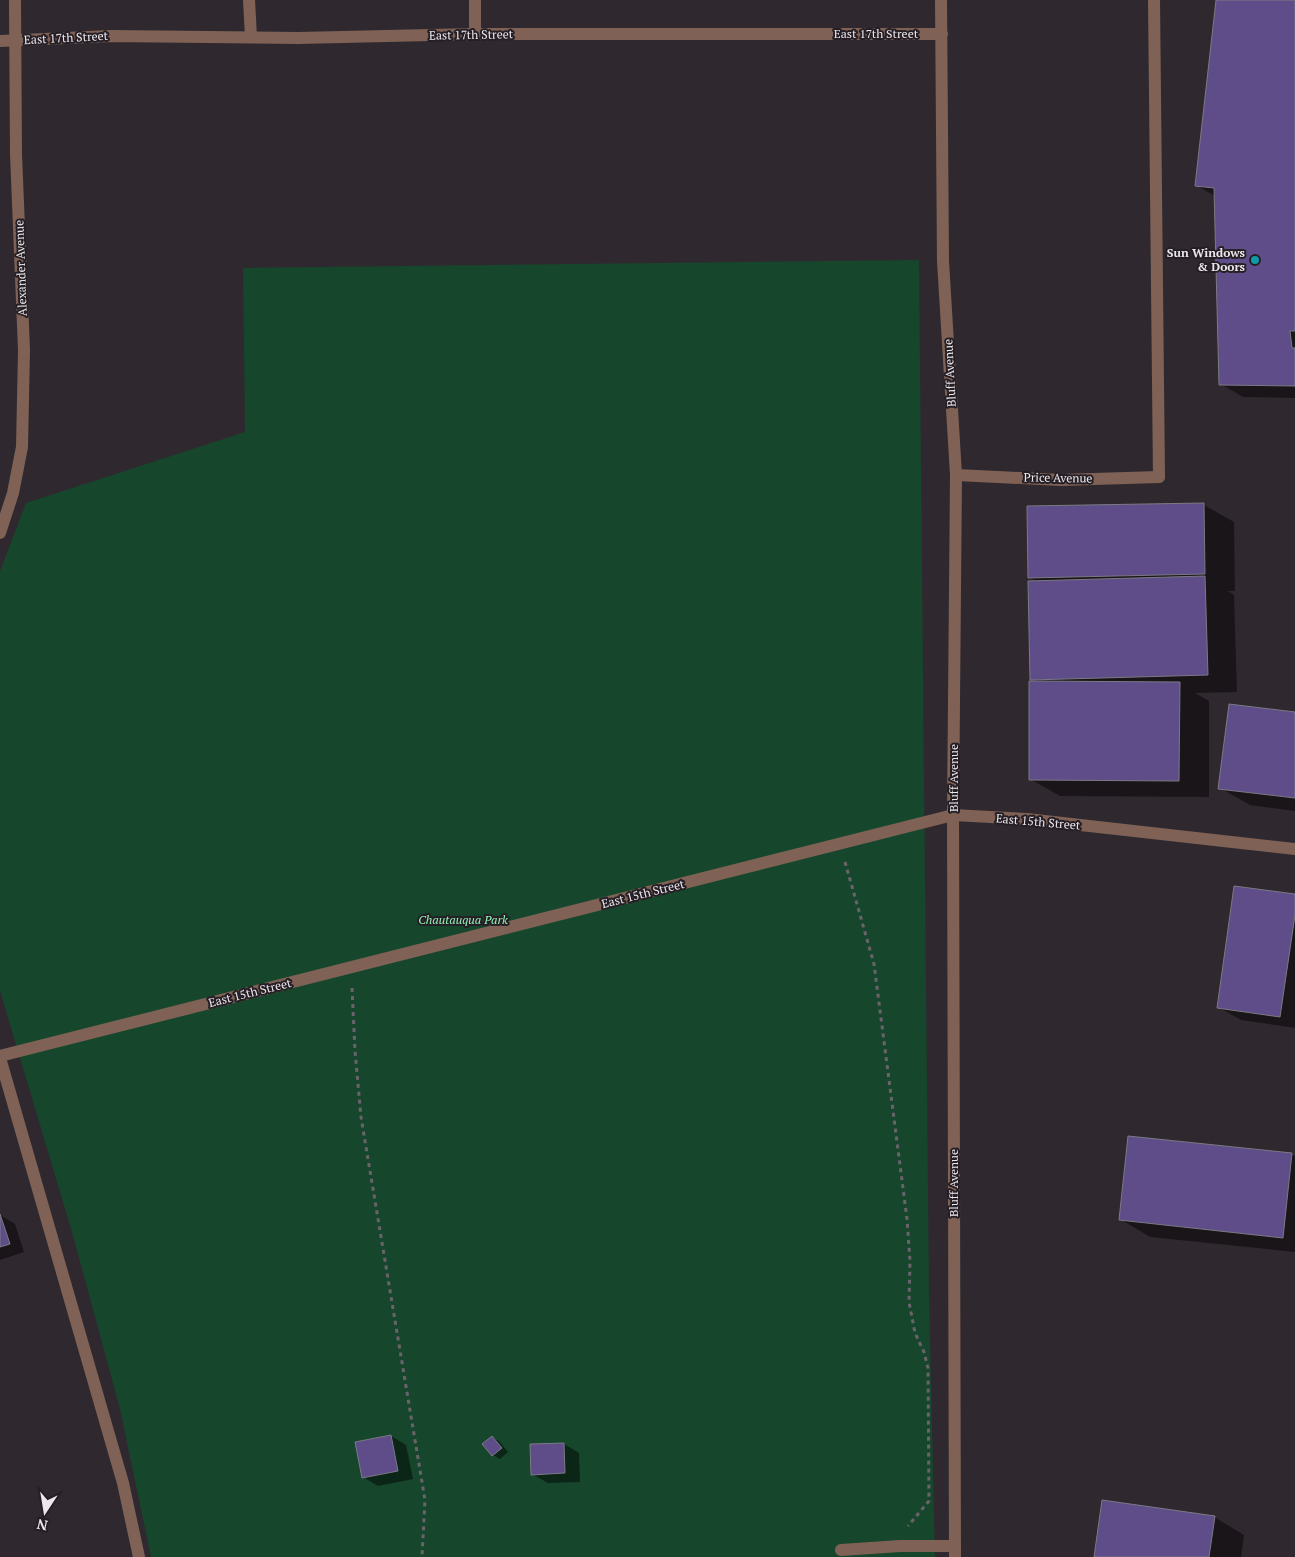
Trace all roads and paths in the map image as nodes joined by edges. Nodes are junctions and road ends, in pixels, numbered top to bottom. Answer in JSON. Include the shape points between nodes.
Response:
{"nodes":[{"id":1,"x":15,"y":0,"type":"edge"},
{"id":2,"x":250,"y":0,"type":"edge"},
{"id":3,"x":475,"y":0,"type":"edge"},
{"id":4,"x":941,"y":0,"type":"edge"},
{"id":5,"x":1154,"y":0,"type":"edge"},
{"id":6,"x":474,"y":34,"type":"junction"},
{"id":7,"x":942,"y":34,"type":"junction"},
{"id":8,"x":251,"y":37,"type":"junction"},
{"id":9,"x":0,"y":40,"type":"edge"},
{"id":10,"x":16,"y":40,"type":"junction"},
{"id":11,"x":956,"y":475,"type":"junction"},
{"id":12,"x":0,"y":533,"type":"edge"},
{"id":13,"x":953,"y":815,"type":"junction"},
{"id":14,"x":839,"y":844,"type":"junction"},
{"id":15,"x":1295,"y":850,"type":"edge"},
{"id":16,"x":350,"y":968,"type":"junction"},
{"id":17,"x":0,"y":1057,"type":"edge"},
{"id":18,"x":900,"y":1546,"type":"junction"},
{"id":19,"x":842,"y":1550,"type":"dead end"},
{"id":20,"x":955,"y":1551,"type":"edge"},
{"id":21,"x":139,"y":1557,"type":"edge"},
{"id":22,"x":422,"y":1557,"type":"edge"}],
"edges":[{"from":1,"to":10,"type":"street","name":"Alexander Avenue"},
{"from":2,"to":8,"type":"street"},
{"from":3,"to":6,"type":"street"},
{"from":4,"to":7,"type":"street","name":"Bluff Avenue"},
{"from":5,"to":11,"type":"street","name":"Price Avenue","via":[[1159,477],[1061,480]]},
{"from":6,"to":7,"type":"street","name":"East 17th Street"},
{"from":6,"to":8,"type":"street","name":"East 17th Street"},
{"from":7,"to":11,"type":"street","name":"Bluff Avenue","via":[[943,261]]},
{"from":8,"to":10,"type":"street","name":"East 17th Street","via":[[110,36]]},
{"from":9,"to":10,"type":"street","name":"East 17th Street"},
{"from":10,"to":12,"type":"street","name":"Alexander Avenue","via":[[16,154],[24,350],[22,447],[13,493]]},
{"from":11,"to":13,"type":"street","name":"Bluff Avenue"},
{"from":13,"to":14,"type":"street","name":"East 15th Street"},
{"from":13,"to":15,"type":"street","name":"East 15th Street","via":[[1027,819]]},
{"from":13,"to":20,"type":"street","name":"Bluff Avenue"},
{"from":14,"to":16,"type":"street","name":"East 15th Street"},
{"from":14,"to":18,"type":"path","via":[[874,964],[906,1210],[909,1302],[928,1368],[929,1502],[907,1528]]},
{"from":16,"to":17,"type":"street","name":"East 15th Street"},
{"from":16,"to":22,"type":"path","via":[[361,1117],[425,1500]]},
{"from":17,"to":21,"type":"street","via":[[121,1474]]},
{"from":18,"to":19,"type":"street"},
{"from":18,"to":20,"type":"street"}]}
